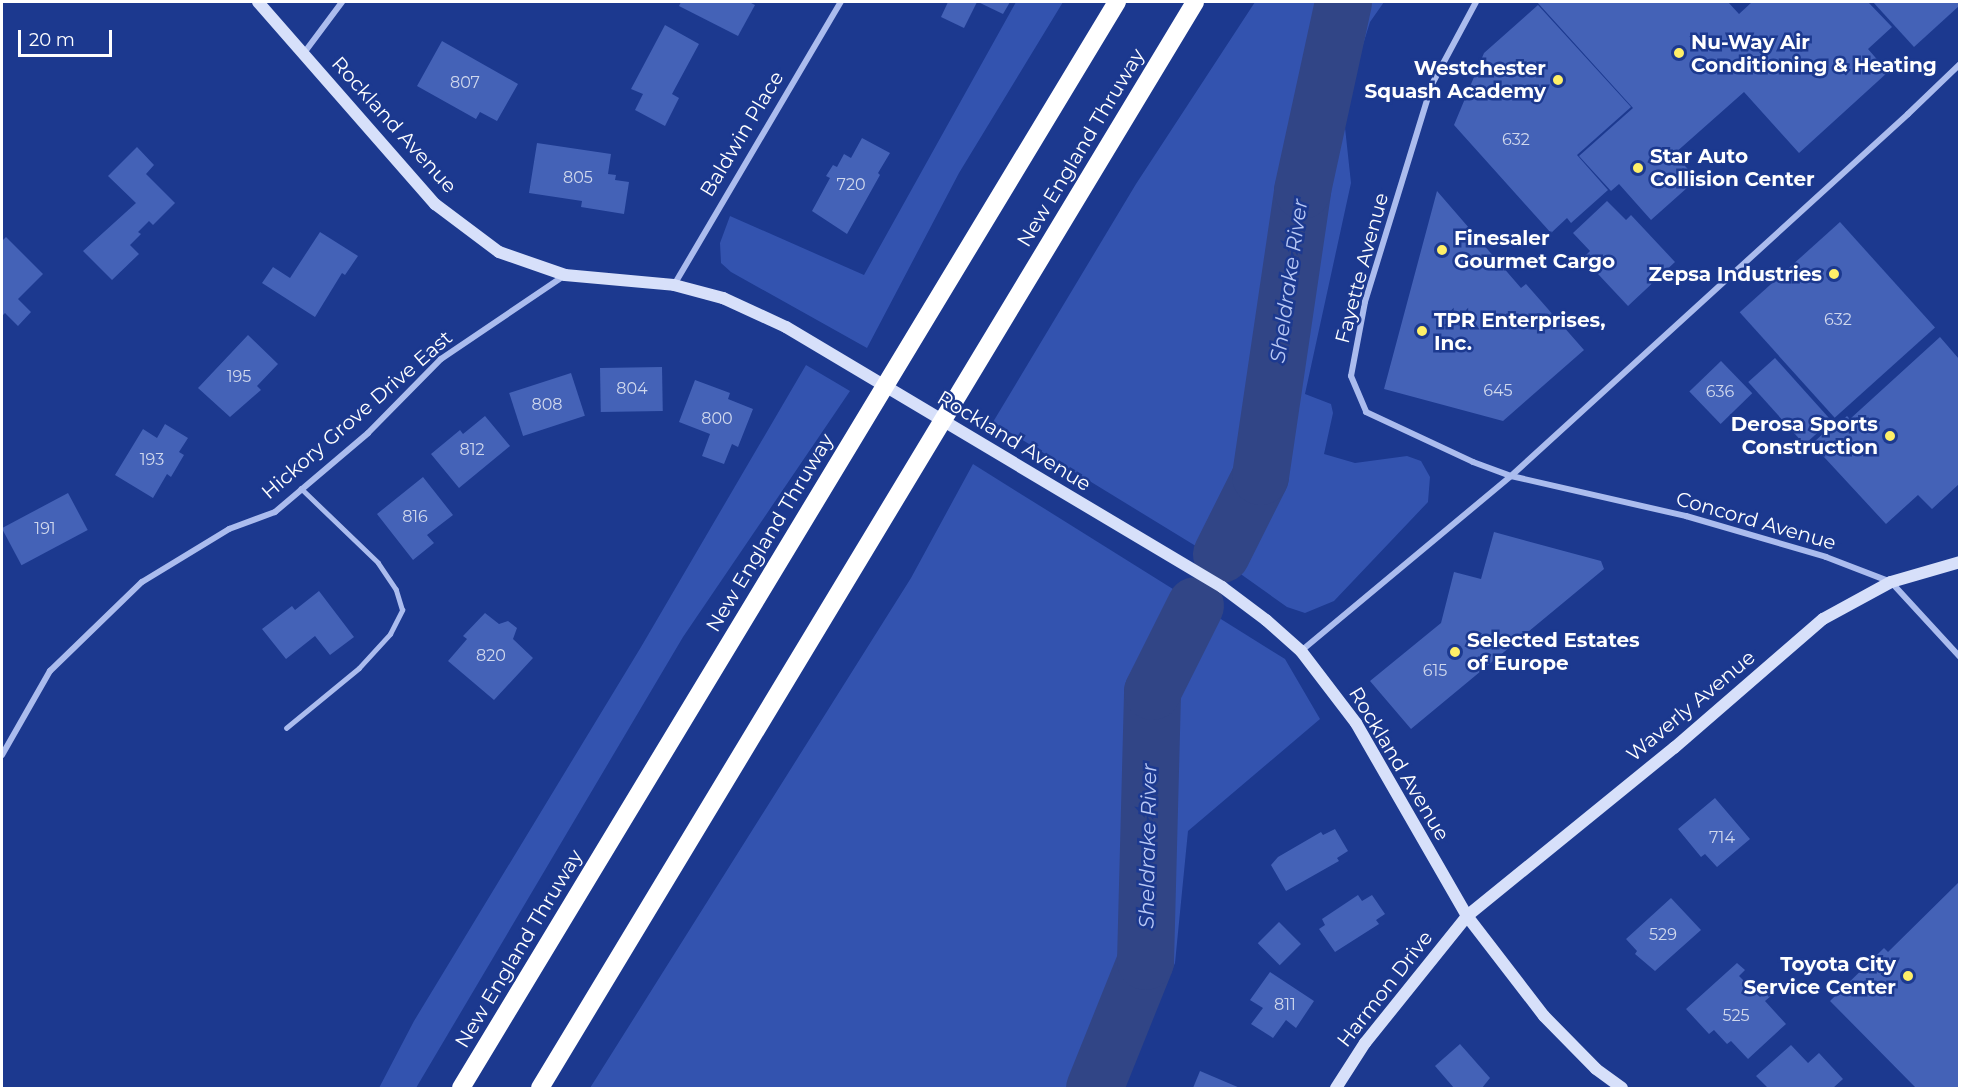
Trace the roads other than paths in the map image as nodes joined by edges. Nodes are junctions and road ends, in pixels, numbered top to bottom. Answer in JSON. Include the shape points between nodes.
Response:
{"nodes":[{"id":1,"x":258,"y":2,"type":"edge"},
{"id":2,"x":342,"y":2,"type":"edge"},
{"id":3,"x":841,"y":2,"type":"edge"},
{"id":4,"x":1117,"y":2,"type":"edge"},
{"id":5,"x":1196,"y":2,"type":"edge"},
{"id":6,"x":1476,"y":2,"type":"edge"},
{"id":7,"x":304,"y":53,"type":"junction"},
{"id":8,"x":1959,"y":64,"type":"edge"},
{"id":9,"x":565,"y":275,"type":"junction"},
{"id":10,"x":674,"y":285,"type":"junction"},
{"id":11,"x":1511,"y":476,"type":"junction"},
{"id":12,"x":302,"y":489,"type":"junction"},
{"id":13,"x":1959,"y":562,"type":"edge"},
{"id":14,"x":1891,"y":582,"type":"junction"},
{"id":15,"x":1301,"y":651,"type":"junction"},
{"id":16,"x":1959,"y":657,"type":"edge"},
{"id":17,"x":286,"y":728,"type":"dead end"},
{"id":18,"x":2,"y":755,"type":"edge"},
{"id":19,"x":1467,"y":916,"type":"junction"},
{"id":20,"x":461,"y":1089,"type":"edge"},
{"id":21,"x":540,"y":1089,"type":"edge"},
{"id":22,"x":1336,"y":1089,"type":"edge"},
{"id":23,"x":1622,"y":1089,"type":"edge"}],
"edges":[{"from":1,"to":7,"type":"street","name":"Rockland Avenue"},
{"from":2,"to":7,"type":"street"},
{"from":3,"to":10,"type":"street","name":"Baldwin Place"},
{"from":4,"to":20,"type":"highway","name":"New England Thruway"},
{"from":5,"to":21,"type":"highway","name":"New England Thruway"},
{"from":6,"to":11,"type":"street","name":"Fayette Avenue","via":[[1432,84],[1365,302],[1351,376],[1366,412]]},
{"from":7,"to":9,"type":"street","name":"Rockland Avenue","via":[[435,204],[499,252]]},
{"from":8,"to":11,"type":"street"},
{"from":9,"to":10,"type":"street","name":"Rockland Avenue"},
{"from":9,"to":12,"type":"street","name":"Hickory Grove Drive East","via":[[441,358],[368,433]]},
{"from":10,"to":15,"type":"street","name":"Rockland Avenue","via":[[723,298],[786,327],[1222,587]]},
{"from":11,"to":14,"type":"street","name":"Concord Avenue","via":[[1686,516],[1826,557]]},
{"from":11,"to":15,"type":"street"},
{"from":12,"to":17,"type":"lane","via":[[378,563],[396,590],[402,610],[390,634],[359,668]]},
{"from":12,"to":18,"type":"street","name":"Hickory Grove Drive East","via":[[275,512],[230,529],[142,582],[50,670]]},
{"from":13,"to":14,"type":"street","name":"Waverly Avenue"},
{"from":14,"to":16,"type":"street","name":"Concord Avenue"},
{"from":14,"to":19,"type":"street","name":"Waverly Avenue","via":[[1823,619],[1674,748]]},
{"from":15,"to":19,"type":"street","name":"Rockland Avenue","via":[[1356,723]]},
{"from":19,"to":22,"type":"street","name":"Harmon Drive","via":[[1365,1043]]},
{"from":19,"to":23,"type":"street","name":"Rockland Avenue","via":[[1544,1016],[1596,1069]]}]}
